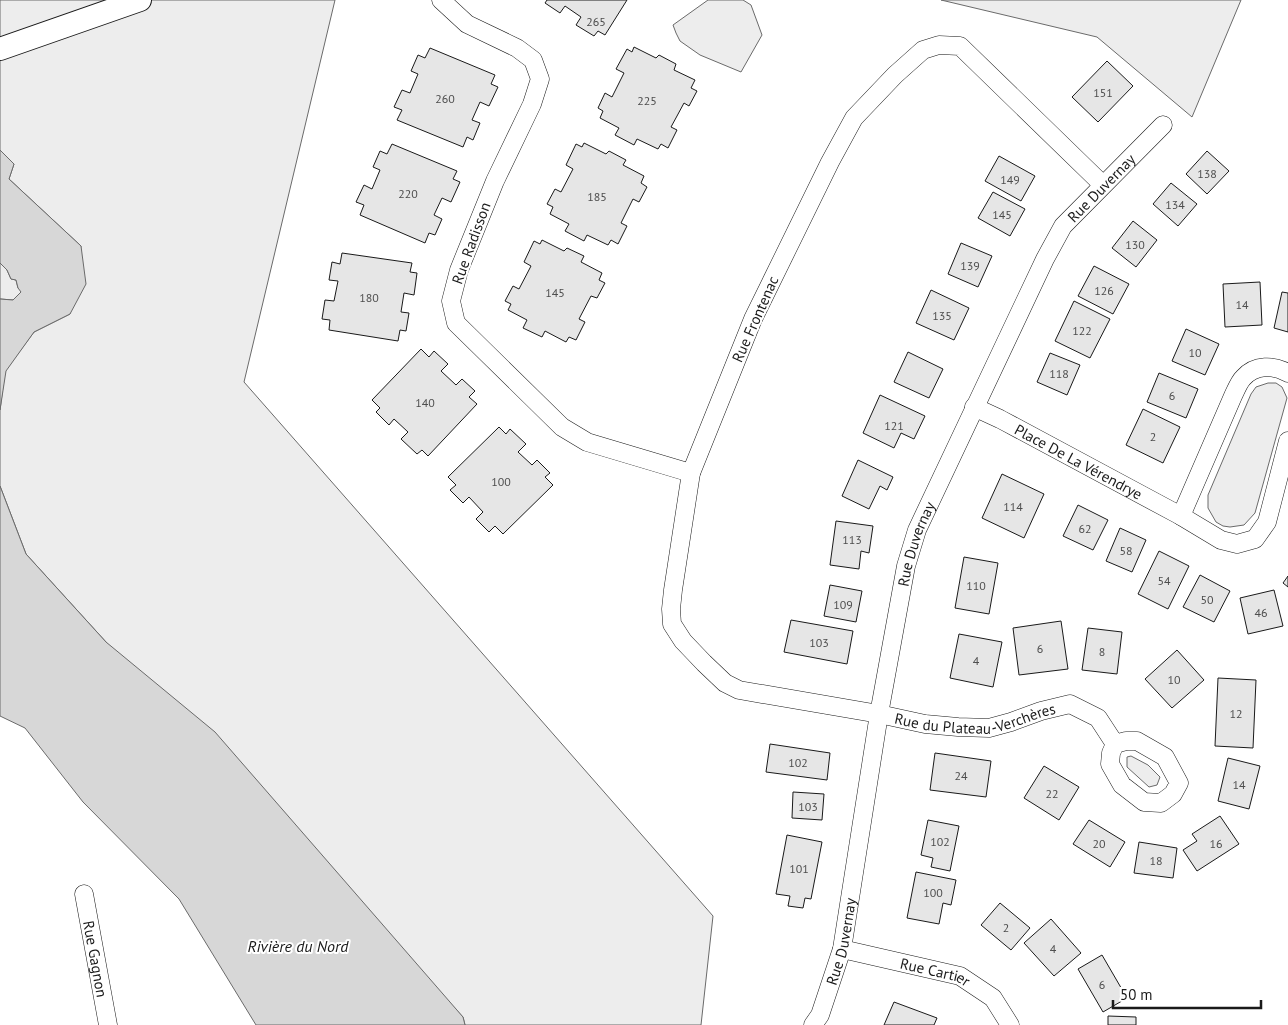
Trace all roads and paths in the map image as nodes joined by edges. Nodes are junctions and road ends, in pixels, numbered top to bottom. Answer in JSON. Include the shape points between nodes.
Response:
{"nodes":[{"id":1,"x":140,"y":0,"type":"edge"},
{"id":2,"x":441,"y":0,"type":"edge"},
{"id":3,"x":0,"y":48,"type":"edge"},
{"id":4,"x":1163,"y":124,"type":"dead end"},
{"id":5,"x":1102,"y":184,"type":"junction"},
{"id":6,"x":1288,"y":373,"type":"edge"},
{"id":7,"x":974,"y":407,"type":"junction"},
{"id":8,"x":1288,"y":441,"type":"edge"},
{"id":9,"x":691,"y":473,"type":"junction"},
{"id":10,"x":1181,"y":516,"type":"junction"},
{"id":11,"x":879,"y":714,"type":"junction"},
{"id":12,"x":1115,"y":744,"type":"dead end"},
{"id":13,"x":84,"y":894,"type":"dead end"},
{"id":14,"x":842,"y":948,"type":"junction"},
{"id":15,"x":108,"y":1025,"type":"edge"},
{"id":16,"x":813,"y":1025,"type":"edge"},
{"id":17,"x":1010,"y":1025,"type":"edge"}],
"edges":[{"from":1,"to":3,"type":"street"},
{"from":2,"to":9,"type":"street","name":"Rue Radisson","via":[[467,24],[517,48],[533,60],[540,79],[532,104],[458,270],[451,301],[456,323],[562,427],[587,442]]},
{"from":4,"to":5,"type":"street","name":"Rue Duvernay"},
{"from":5,"to":7,"type":"street","name":"Rue Duvernay","via":[[1063,226]]},
{"from":5,"to":9,"type":"street","name":"Rue Frontenac","via":[[960,46],[939,45],[923,50],[854,118],[753,320]]},
{"from":6,"to":10,"type":"street","via":[[1272,366],[1255,369],[1243,378]]},
{"from":7,"to":10,"type":"street","name":"Place De La Vérendrye"},
{"from":7,"to":11,"type":"street","name":"Rue Duvernay","via":[[918,530],[906,566]]},
{"from":8,"to":10,"type":"street","name":"Place De La Vérendrye","via":[[1267,522],[1255,539],[1237,544],[1221,540]]},
{"from":9,"to":11,"type":"street","name":"Rue Frontenac","via":[[671,609],[672,624],[683,641],[725,683],[738,690]]},
{"from":11,"to":12,"type":"street","name":"Rue du Plateau-Verchères","via":[[925,724],[989,728],[1070,704],[1098,718]]},
{"from":11,"to":14,"type":"street","name":"Rue Duvernay"},
{"from":13,"to":15,"type":"street","name":"Rue Gagnon"},
{"from":14,"to":16,"type":"street","name":"Rue Duvernay","via":[[820,1015]]},
{"from":14,"to":17,"type":"street","name":"Rue Cartier","via":[[960,976],[993,998]]}]}
